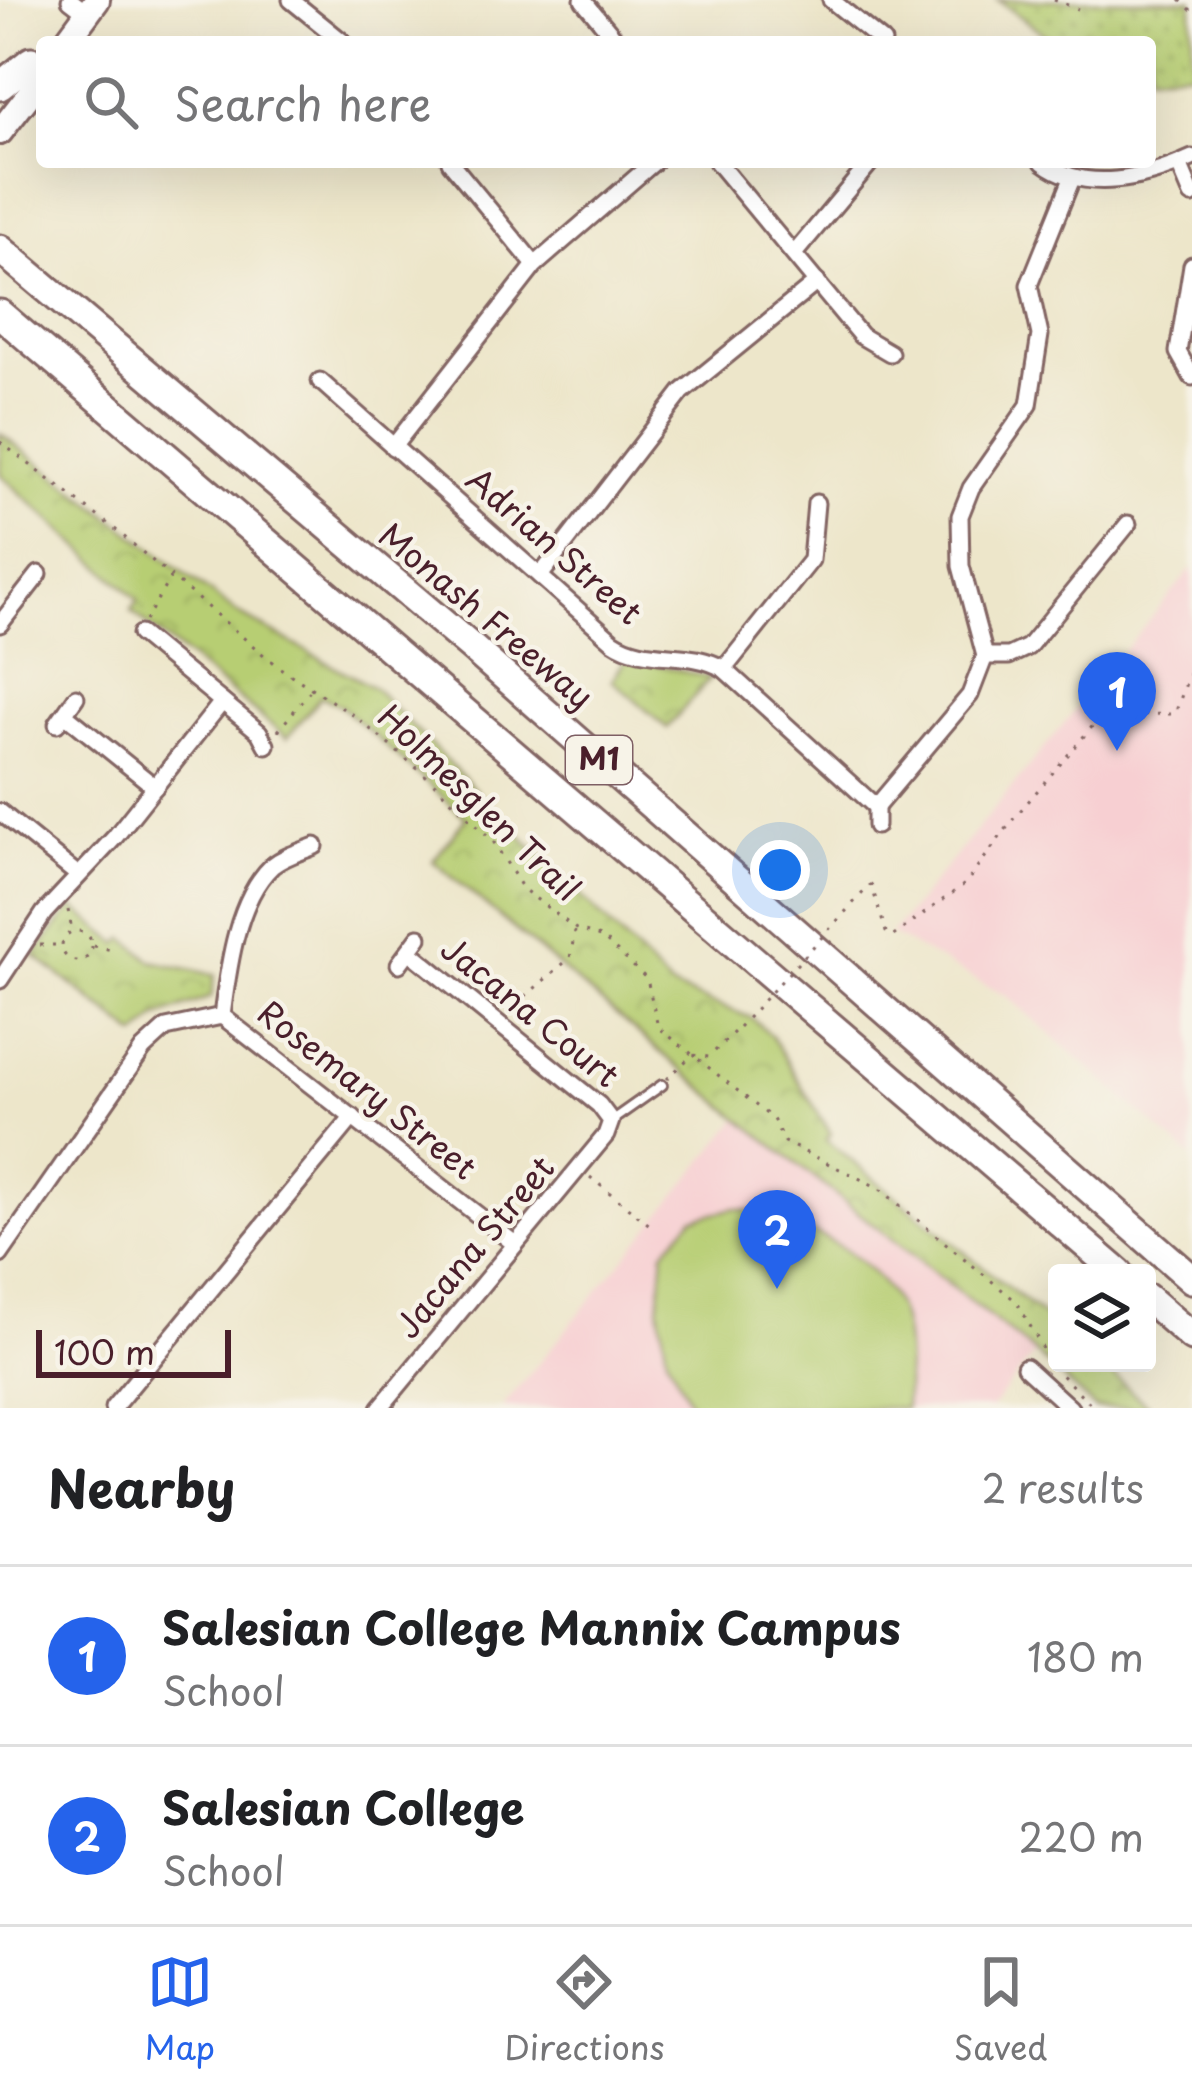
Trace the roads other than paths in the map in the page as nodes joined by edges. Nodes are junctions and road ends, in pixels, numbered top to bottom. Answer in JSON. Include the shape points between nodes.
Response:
{"nodes":[{"id":1,"x":291,"y":0,"type":"edge"},
{"id":2,"x":583,"y":0,"type":"edge"},
{"id":3,"x":831,"y":0,"type":"edge"},
{"id":4,"x":336,"y":36,"type":"edge"},
{"id":5,"x":613,"y":36,"type":"edge"},
{"id":6,"x":876,"y":36,"type":"edge"},
{"id":7,"x":36,"y":65,"type":"edge"},
{"id":8,"x":36,"y":66,"type":"edge"},
{"id":9,"x":36,"y":68,"type":"edge"},
{"id":10,"x":0,"y":86,"type":"edge"},
{"id":11,"x":0,"y":98,"type":"edge"},
{"id":12,"x":0,"y":132,"type":"edge"},
{"id":13,"x":1185,"y":161,"type":"edge"},
{"id":14,"x":455,"y":168,"type":"edge"},
{"id":15,"x":647,"y":168,"type":"edge"},
{"id":16,"x":722,"y":168,"type":"edge"},
{"id":17,"x":866,"y":168,"type":"edge"},
{"id":18,"x":1051,"y":168,"type":"edge"},
{"id":19,"x":1071,"y":181,"type":"junction"},
{"id":20,"x":1192,"y":195,"type":"edge"},
{"id":21,"x":0,"y":249,"type":"edge"},
{"id":22,"x":794,"y":254,"type":"junction"},
{"id":23,"x":535,"y":265,"type":"junction"},
{"id":24,"x":1192,"y":265,"type":"edge"},
{"id":25,"x":817,"y":281,"type":"junction"},
{"id":26,"x":0,"y":314,"type":"edge"},
{"id":27,"x":890,"y":353,"type":"dead end"},
{"id":28,"x":1192,"y":377,"type":"edge"},
{"id":29,"x":320,"y":381,"type":"dead end"},
{"id":30,"x":394,"y":447,"type":"junction"},
{"id":31,"x":816,"y":503,"type":"dead end"},
{"id":32,"x":1128,"y":524,"type":"dead end"},
{"id":33,"x":39,"y":574,"type":"dead end"},
{"id":34,"x":540,"y":576,"type":"junction"},
{"id":35,"x":0,"y":624,"type":"edge"},
{"id":36,"x":138,"y":633,"type":"road end"},
{"id":37,"x":985,"y":656,"type":"junction"},
{"id":38,"x":724,"y":669,"type":"junction"},
{"id":39,"x":76,"y":698,"type":"dead end"},
{"id":40,"x":222,"y":702,"type":"junction"},
{"id":41,"x":266,"y":745,"type":"road end"},
{"id":42,"x":154,"y":787,"type":"junction"},
{"id":43,"x":3,"y":804,"type":"edge"},
{"id":44,"x":876,"y":807,"type":"junction"},
{"id":45,"x":876,"y":826,"type":"dead end"},
{"id":46,"x":315,"y":847,"type":"dead end"},
{"id":47,"x":78,"y":875,"type":"junction"},
{"id":48,"x":8,"y":949,"type":"edge"},
{"id":49,"x":409,"y":950,"type":"dead end"},
{"id":50,"x":0,"y":980,"type":"edge"},
{"id":51,"x":222,"y":1016,"type":"junction"},
{"id":52,"x":662,"y":1084,"type":"road end"},
{"id":53,"x":353,"y":1117,"type":"junction"},
{"id":54,"x":611,"y":1121,"type":"junction"},
{"id":55,"x":515,"y":1244,"type":"junction"},
{"id":56,"x":0,"y":1255,"type":"edge"},
{"id":57,"x":1108,"y":1264,"type":"edge"},
{"id":58,"x":1192,"y":1279,"type":"edge"},
{"id":59,"x":1156,"y":1306,"type":"edge"},
{"id":60,"x":1192,"y":1337,"type":"edge"},
{"id":61,"x":1025,"y":1367,"type":"dead end"},
{"id":62,"x":113,"y":1408,"type":"edge"},
{"id":63,"x":380,"y":1408,"type":"edge"},
{"id":64,"x":1070,"y":1408,"type":"edge"}],
"edges":[{"from":1,"to":4,"type":"street"},
{"from":2,"to":5,"type":"street"},
{"from":3,"to":6,"type":"street"},
{"from":7,"to":10,"type":"highway"},
{"from":8,"to":11,"type":"main road"},
{"from":9,"to":12,"type":"main road"},
{"from":13,"to":19,"type":"street"},
{"from":13,"to":20,"type":"street"},
{"from":14,"to":23,"type":"street"},
{"from":15,"to":23,"type":"street"},
{"from":16,"to":22,"type":"street"},
{"from":17,"to":22,"type":"street"},
{"from":18,"to":19,"type":"street"},
{"from":19,"to":37,"type":"street","via":[[1029,285],[1040,362],[1029,404],[960,516],[961,566]]},
{"from":21,"to":58,"type":"highway","name":"Monash Freeway","number":"M1","via":[[471,647]]},
{"from":22,"to":25,"type":"street"},
{"from":23,"to":30,"type":"street"},
{"from":24,"to":28,"type":"street","via":[[1178,352]]},
{"from":25,"to":27,"type":"street","via":[[861,336]]},
{"from":25,"to":34,"type":"street","via":[[682,392]]},
{"from":26,"to":57,"type":"highway","number":"M1"},
{"from":29,"to":30,"type":"street","name":"Adrian Street"},
{"from":30,"to":34,"type":"street","name":"Adrian Street"},
{"from":31,"to":38,"type":"street","via":[[811,560]]},
{"from":32,"to":37,"type":"street","via":[[1028,647]]},
{"from":33,"to":35,"type":"street"},
{"from":34,"to":38,"type":"street","name":"Adrian Street","via":[[626,650],[704,658]]},
{"from":36,"to":40,"type":"street"},
{"from":37,"to":44,"type":"street","via":[[970,695]]},
{"from":38,"to":44,"type":"street","name":"Adrian Street"},
{"from":39,"to":42,"type":"street","via":[[62,720]]},
{"from":40,"to":41,"type":"street"},
{"from":40,"to":42,"type":"street"},
{"from":42,"to":47,"type":"street"},
{"from":43,"to":47,"type":"street"},
{"from":44,"to":45,"type":"street"},
{"from":46,"to":51,"type":"street","via":[[275,863],[259,883],[241,924]]},
{"from":47,"to":48,"type":"street"},
{"from":48,"to":50,"type":"street"},
{"from":49,"to":54,"type":"street","name":"Jacana Court"},
{"from":51,"to":53,"type":"street","name":"Rosemary Street"},
{"from":51,"to":56,"type":"street","name":"Rosemary Street","via":[[166,1028],[143,1049]]},
{"from":52,"to":54,"type":"lane"},
{"from":53,"to":55,"type":"street","name":"Rosemary Street"},
{"from":53,"to":62,"type":"street"},
{"from":54,"to":55,"type":"street","name":"Jacana Street"},
{"from":55,"to":63,"type":"street","name":"Jacana Street"},
{"from":59,"to":60,"type":"highway"},
{"from":61,"to":64,"type":"street"}]}
